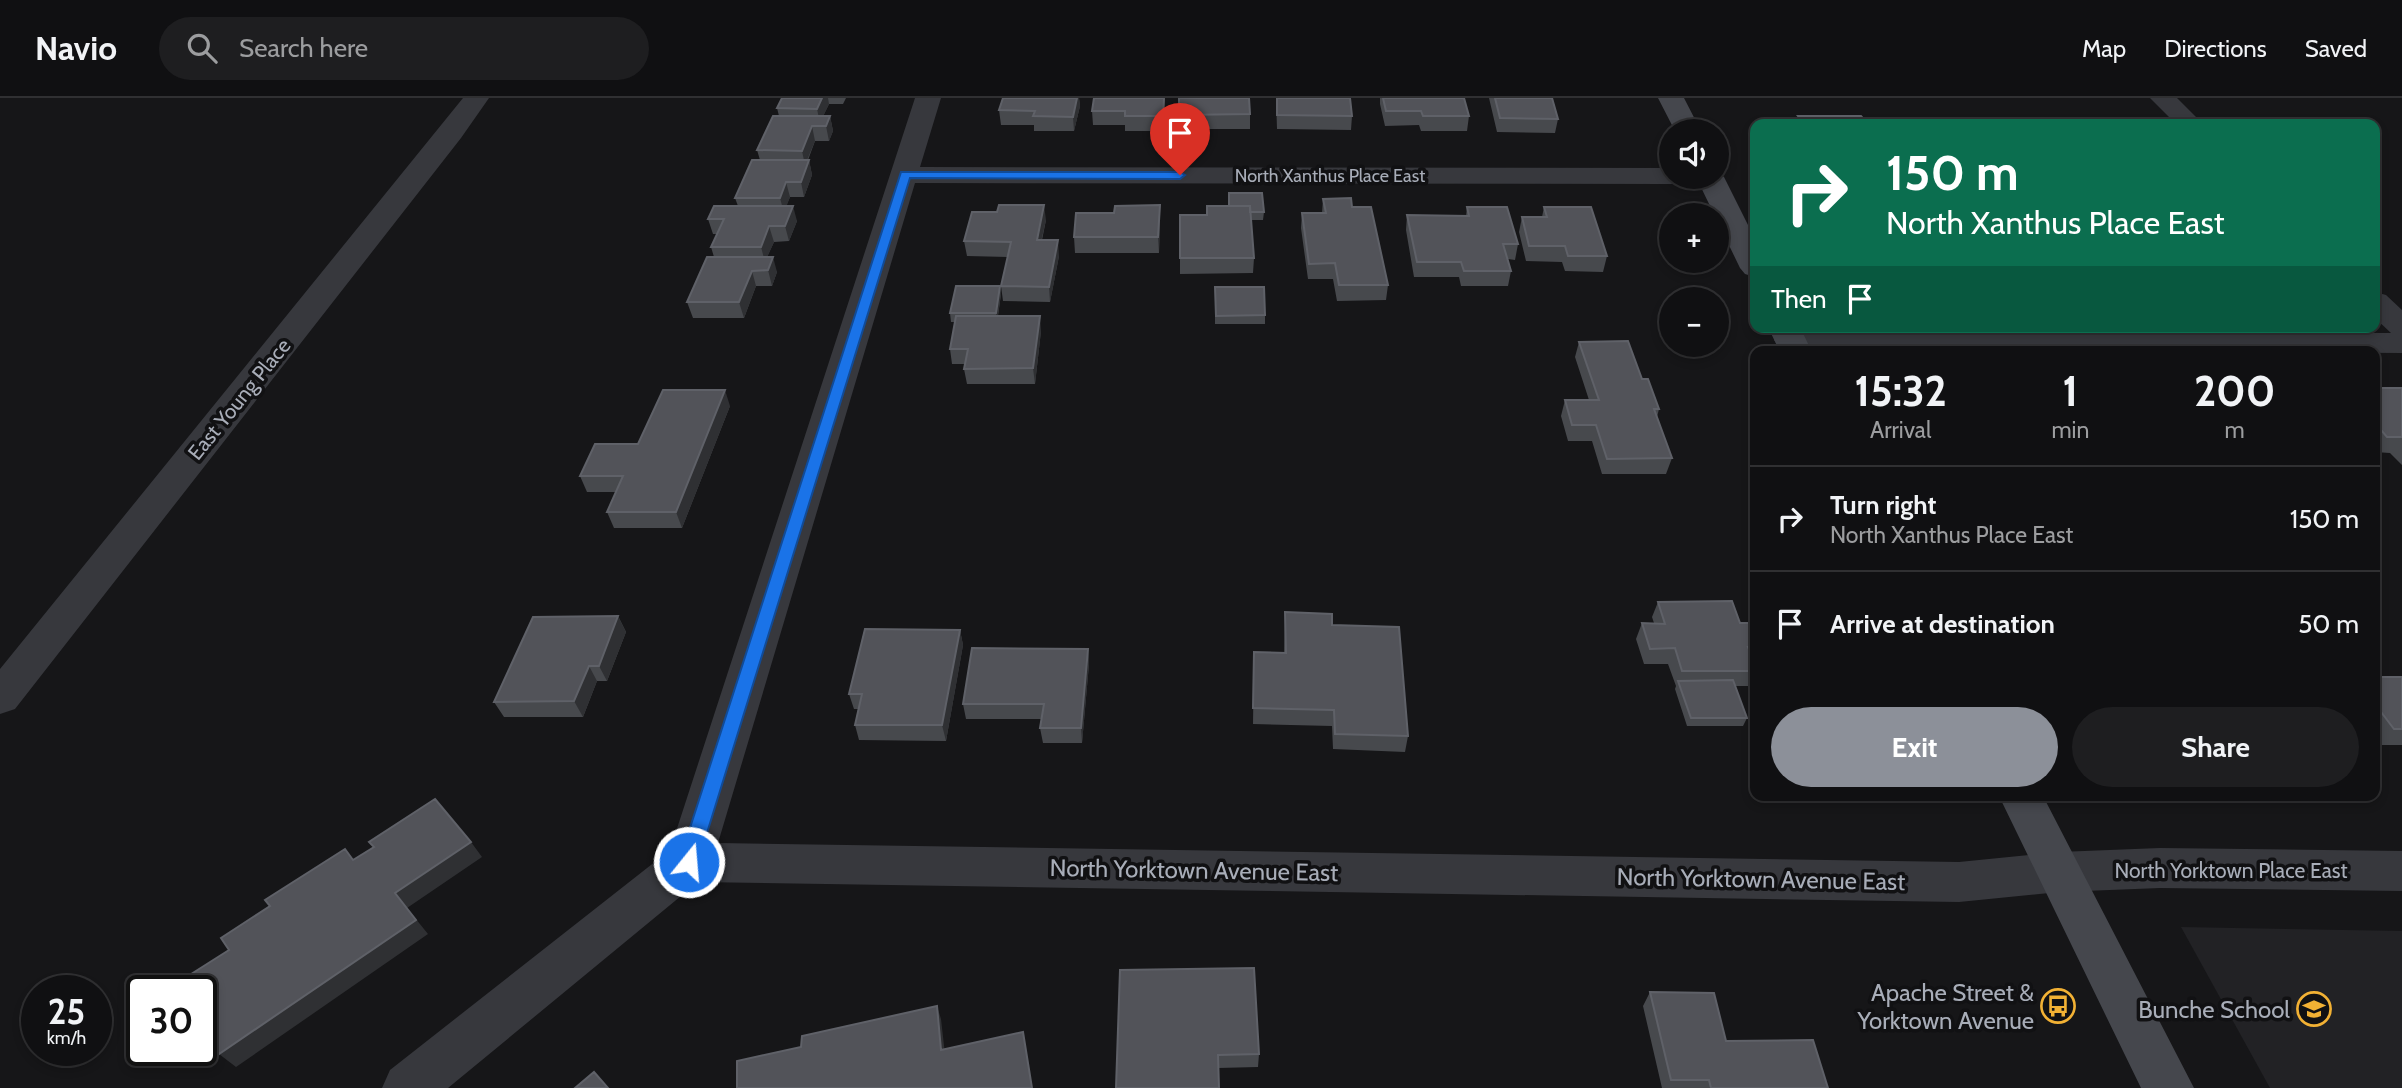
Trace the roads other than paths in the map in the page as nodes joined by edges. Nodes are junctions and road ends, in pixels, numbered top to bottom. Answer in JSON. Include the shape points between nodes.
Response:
{"nodes":[{"id":1,"x":476,"y":98,"type":"edge"},
{"id":2,"x":928,"y":98,"type":"edge"},
{"id":3,"x":1671,"y":98,"type":"edge"},
{"id":4,"x":2163,"y":98,"type":"edge"},
{"id":5,"x":1682,"y":119,"type":"edge"},
{"id":6,"x":2185,"y":119,"type":"edge"},
{"id":7,"x":905,"y":174,"type":"junction"},
{"id":8,"x":1659,"y":176,"type":"edge"},
{"id":9,"x":1716,"y":189,"type":"edge"},
{"id":10,"x":1750,"y":258,"type":"edge"},
{"id":11,"x":2380,"y":306,"type":"edge"},
{"id":12,"x":2402,"y":327,"type":"edge"},
{"id":13,"x":1790,"y":340,"type":"edge"},
{"id":14,"x":2402,"y":343,"type":"edge"},
{"id":15,"x":0,"y":698,"type":"edge"},
{"id":16,"x":2024,"y":801,"type":"edge"},
{"id":17,"x":689,"y":862,"type":"junction"},
{"id":18,"x":2402,"y":871,"type":"edge"},
{"id":19,"x":2059,"y":872,"type":"junction"},
{"id":20,"x":408,"y":1088,"type":"edge"},
{"id":21,"x":2168,"y":1088,"type":"edge"}],
"edges":[{"from":1,"to":15,"type":"street","name":"East Young Place"},
{"from":2,"to":7,"type":"street"},
{"from":3,"to":5,"type":"main road"},
{"from":4,"to":6,"type":"street"},
{"from":7,"to":8,"type":"street","name":"North Xanthus Place East"},
{"from":7,"to":17,"type":"street"},
{"from":9,"to":10,"type":"main road"},
{"from":11,"to":12,"type":"street"},
{"from":13,"to":14,"type":"street"},
{"from":16,"to":19,"type":"main road"},
{"from":17,"to":19,"type":"street","name":"North Yorktown Avenue East","via":[[1959,882]]},
{"from":17,"to":20,"type":"street"},
{"from":18,"to":19,"type":"street","name":"North Yorktown Place East","via":[[2160,868]]},
{"from":19,"to":21,"type":"main road"}]}
